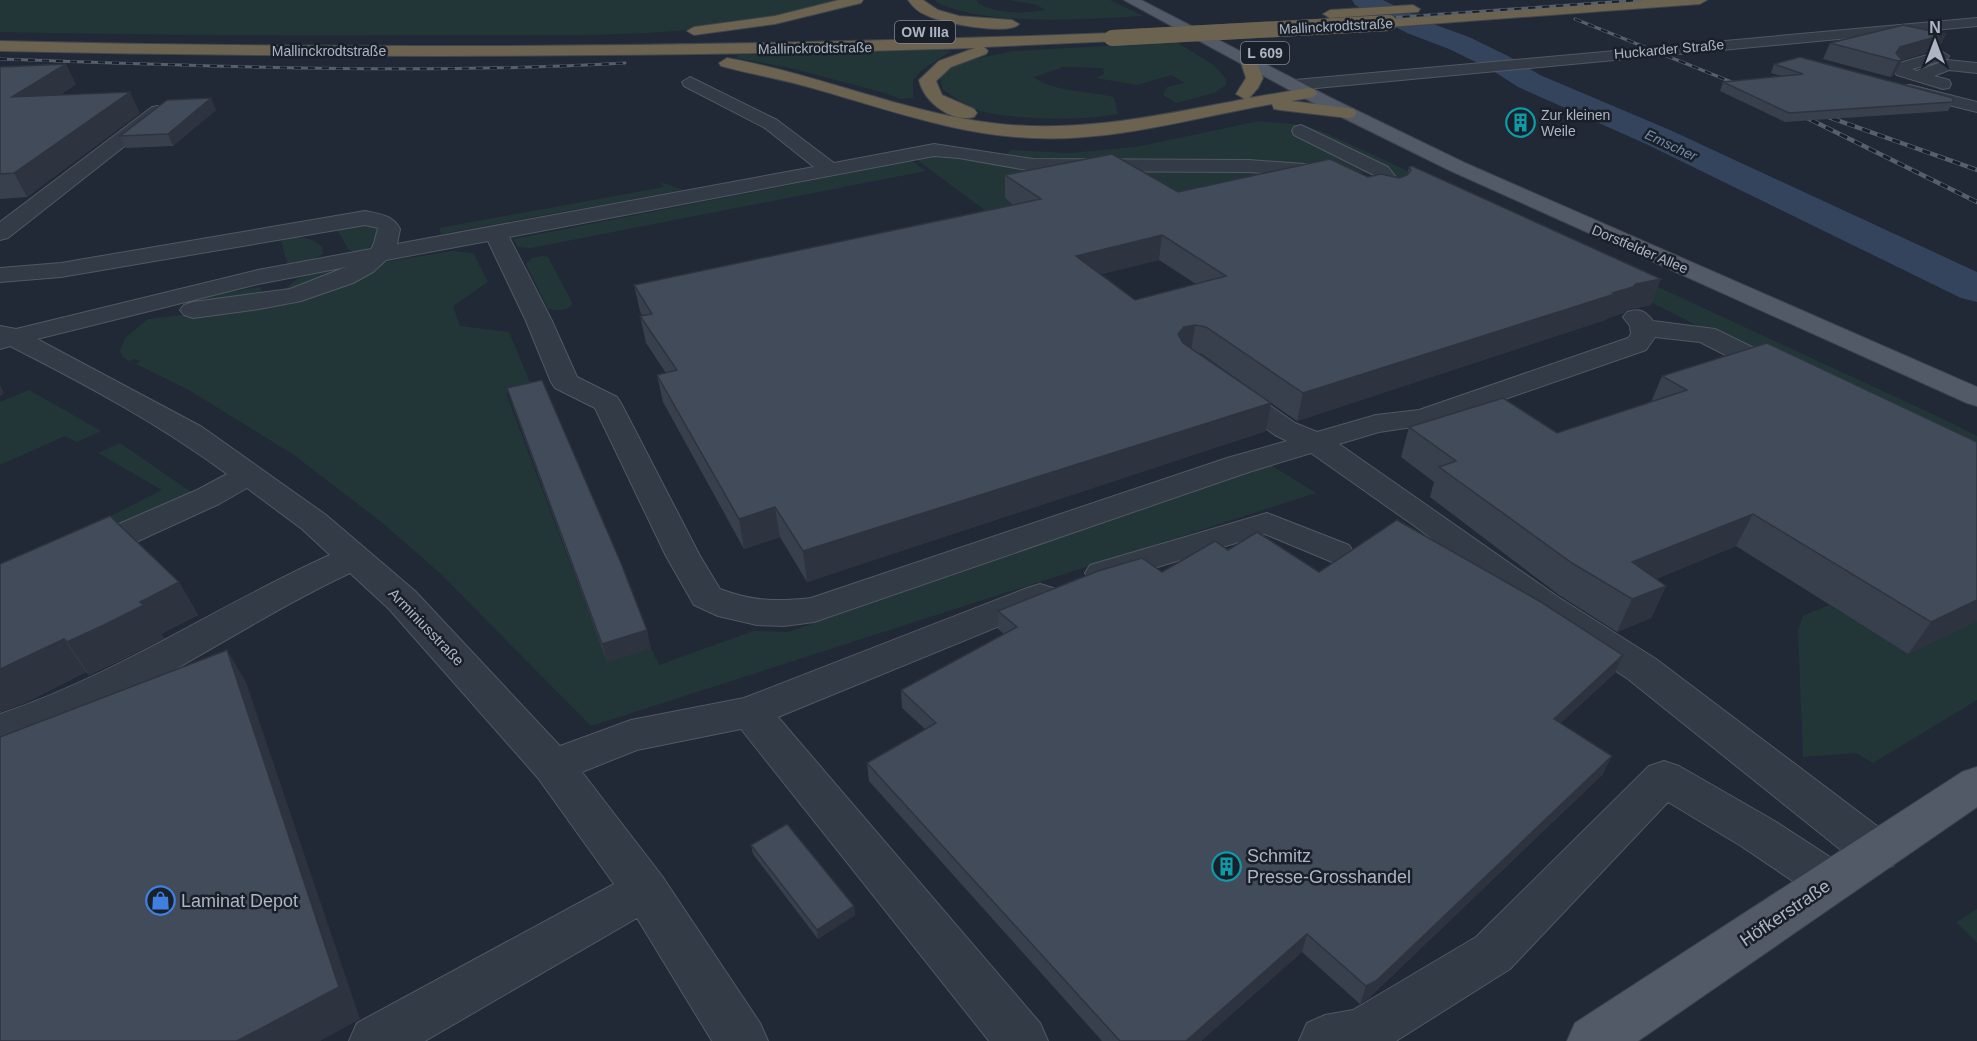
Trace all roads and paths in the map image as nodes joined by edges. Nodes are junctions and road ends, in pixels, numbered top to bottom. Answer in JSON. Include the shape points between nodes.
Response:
{"nodes":[{"id":1,"x":856,"y":0,"type":"edge"},
{"id":2,"x":915,"y":0,"type":"edge"},
{"id":3,"x":1131,"y":0,"type":"edge"},
{"id":4,"x":1156,"y":0,"type":"edge"},
{"id":5,"x":1547,"y":0,"type":"edge"},
{"id":6,"x":1700,"y":0,"type":"edge"},
{"id":7,"x":1977,"y":22,"type":"edge"},
{"id":8,"x":1023,"y":24,"type":"dead end"},
{"id":9,"x":1057,"y":25,"type":"dead end"},
{"id":10,"x":676,"y":32,"type":"dead end"},
{"id":11,"x":1108,"y":32,"type":"junction"},
{"id":12,"x":0,"y":36,"type":"edge"},
{"id":13,"x":599,"y":39,"type":"junction"},
{"id":14,"x":1032,"y":41,"type":"junction"},
{"id":15,"x":628,"y":43,"type":"junction"},
{"id":16,"x":1741,"y":43,"type":"junction"},
{"id":17,"x":0,"y":46,"type":"edge"},
{"id":18,"x":1958,"y":51,"type":"dead end"},
{"id":19,"x":1274,"y":57,"type":"dead end"},
{"id":20,"x":1790,"y":58,"type":"edge"},
{"id":21,"x":1248,"y":60,"type":"junction"},
{"id":22,"x":1944,"y":61,"type":"junction"},
{"id":23,"x":1977,"y":68,"type":"edge"},
{"id":24,"x":690,"y":82,"type":"dead end"},
{"id":25,"x":1311,"y":83,"type":"junction"},
{"id":26,"x":1895,"y":86,"type":"edge"},
{"id":27,"x":1977,"y":91,"type":"edge"},
{"id":28,"x":1914,"y":92,"type":"junction"},
{"id":29,"x":1244,"y":99,"type":"junction"},
{"id":30,"x":169,"y":102,"type":"edge"},
{"id":31,"x":1977,"y":107,"type":"edge"},
{"id":32,"x":1348,"y":113,"type":"junction"},
{"id":33,"x":1301,"y":131,"type":"dead end"},
{"id":34,"x":830,"y":169,"type":"junction"},
{"id":35,"x":298,"y":229,"type":"junction"},
{"id":36,"x":0,"y":232,"type":"edge"},
{"id":37,"x":495,"y":232,"type":"junction"},
{"id":38,"x":381,"y":254,"type":"junction"},
{"id":39,"x":331,"y":263,"type":"junction"},
{"id":40,"x":0,"y":275,"type":"edge"},
{"id":41,"x":153,"y":301,"type":"junction"},
{"id":42,"x":117,"y":317,"type":"junction"},
{"id":43,"x":81,"y":320,"type":"junction"},
{"id":44,"x":4,"y":336,"type":"edge"},
{"id":45,"x":63,"y":362,"type":"junction"},
{"id":46,"x":1210,"y":375,"type":"edge"},
{"id":47,"x":1977,"y":377,"type":"edge"},
{"id":48,"x":1800,"y":381,"type":"edge"},
{"id":49,"x":1977,"y":397,"type":"edge"},
{"id":50,"x":1317,"y":443,"type":"junction"},
{"id":51,"x":250,"y":474,"type":"junction"},
{"id":52,"x":1337,"y":554,"type":"dead end"},
{"id":53,"x":354,"y":557,"type":"junction"},
{"id":54,"x":62,"y":562,"type":"edge"},
{"id":55,"x":750,"y":712,"type":"junction"},
{"id":56,"x":0,"y":730,"type":"edge"},
{"id":57,"x":553,"y":766,"type":"junction"},
{"id":58,"x":1977,"y":784,"type":"edge"},
{"id":59,"x":1877,"y":852,"type":"junction"},
{"id":60,"x":1831,"y":882,"type":"junction"},
{"id":61,"x":645,"y":890,"type":"junction"},
{"id":62,"x":375,"y":1041,"type":"edge"},
{"id":63,"x":742,"y":1041,"type":"edge"},
{"id":64,"x":1022,"y":1041,"type":"edge"},
{"id":65,"x":1325,"y":1041,"type":"edge"},
{"id":66,"x":1593,"y":1041,"type":"edge"}],
"edges":[{"from":1,"to":10,"type":"highway","via":[[776,20]]},
{"from":2,"to":8,"type":"highway","via":[[942,16]]},
{"from":3,"to":21,"type":"main road","number":"L 609"},
{"from":4,"to":19,"type":"main road","number":"L 609"},
{"from":5,"to":11,"type":"highway","name":"Mallinckrodtstraße"},
{"from":6,"to":11,"type":"highway","name":"Mallinckrodtstraße","bridge":true,"via":[[1481,17]]},
{"from":7,"to":16,"type":"street"},
{"from":9,"to":11,"type":"highway"},
{"from":11,"to":13,"type":"highway","name":"Mallinckrodtstraße","number":"OW IIIa"},
{"from":11,"to":14,"type":"highway","name":"Mallinckrodtstraße"},
{"from":12,"to":13,"type":"highway","name":"Mallinckrodtstraße","via":[[357,41]]},
{"from":13,"to":15,"type":"highway"},
{"from":14,"to":15,"type":"highway","name":"Mallinckrodtstraße"},
{"from":14,"to":29,"type":"highway","via":[[975,52],[945,64],[927,80],[928,92],[935,99],[974,115],[1042,125],[1135,118]]},
{"from":15,"to":17,"type":"highway","name":"Mallinckrodtstraße","via":[[276,51]]},
{"from":15,"to":29,"type":"highway","via":[[644,56],[762,69],[921,115],[993,129],[1109,130],[1145,125]]},
{"from":16,"to":20,"type":"street","name":"Huckarder Straße"},
{"from":16,"to":25,"type":"street","name":"Huckarder Straße","via":[[1457,68],[1390,77],[1386,81]]},
{"from":18,"to":22,"type":"street"},
{"from":21,"to":25,"type":"main road","number":"L 609"},
{"from":21,"to":29,"type":"highway","via":[[1256,76]]},
{"from":22,"to":23,"type":"street"},
{"from":22,"to":28,"type":"street","via":[[1899,68]]},
{"from":24,"to":34,"type":"street","via":[[771,124]]},
{"from":25,"to":29,"type":"highway"},
{"from":25,"to":32,"type":"main road","name":"Dorstfelder Allee","number":"L 609"},
{"from":25,"to":47,"type":"main road","name":"Dorstfelder Allee","number":"L 609","via":[[1563,198]]},
{"from":26,"to":28,"type":"street"},
{"from":27,"to":28,"type":"street","via":[[1953,86]]},
{"from":28,"to":31,"type":"street"},
{"from":29,"to":32,"type":"highway"},
{"from":30,"to":36,"type":"street"},
{"from":32,"to":49,"type":"main road","name":"Dorstfelder Allee","number":"L 609","via":[[1524,198]]},
{"from":33,"to":34,"type":"street","via":[[1381,171],[1385,190],[1353,176],[1294,168],[1033,165],[947,150]]},
{"from":34,"to":37,"type":"street"},
{"from":35,"to":38,"type":"street","via":[[366,218],[380,220],[389,229]]},
{"from":35,"to":39,"type":"street","via":[[313,230],[333,242]]},
{"from":35,"to":40,"type":"street","via":[[61,270]]},
{"from":37,"to":38,"type":"street"},
{"from":37,"to":50,"type":"street","via":[[565,382],[607,403],[707,597],[731,607],[784,614],[814,610],[1238,465]]},
{"from":38,"to":39,"type":"street"},
{"from":38,"to":42,"type":"street","via":[[338,280],[292,296]]},
{"from":39,"to":41,"type":"street"},
{"from":41,"to":42,"type":"street"},
{"from":41,"to":43,"type":"street"},
{"from":42,"to":43,"type":"street"},
{"from":42,"to":45,"type":"street","via":[[76,344]]},
{"from":43,"to":44,"type":"street"},
{"from":44,"to":45,"type":"street","name":"Arminiusstraße"},
{"from":45,"to":51,"type":"street","name":"Arminiusstraße","via":[[191,433]]},
{"from":46,"to":50,"type":"street","via":[[1285,429]]},
{"from":48,"to":50,"type":"street","via":[[1706,335],[1640,322],[1644,334],[1637,344],[1423,418],[1376,424]]},
{"from":50,"to":59,"type":"street","via":[[1545,606],[1642,669]]},
{"from":51,"to":53,"type":"street","name":"Arminiusstraße"},
{"from":51,"to":54,"type":"street","via":[[208,497]]},
{"from":52,"to":55,"type":"street","via":[[1267,523],[1084,578]]},
{"from":53,"to":56,"type":"street","via":[[263,600],[114,684],[50,714]]},
{"from":53,"to":57,"type":"street","name":"Arminiusstraße","via":[[402,600]]},
{"from":55,"to":57,"type":"street","via":[[631,736]]},
{"from":55,"to":64,"type":"street"},
{"from":57,"to":61,"type":"street","name":"Arminiusstraße"},
{"from":58,"to":59,"type":"main road","name":"Höfkerstraße"},
{"from":59,"to":60,"type":"main road","name":"Höfkerstraße"},
{"from":60,"to":65,"type":"street","via":[[1664,778],[1492,953],[1362,1033]]},
{"from":60,"to":66,"type":"main road","name":"Höfkerstraße"},
{"from":61,"to":62,"type":"street"},
{"from":61,"to":63,"type":"street","name":"Arminiusstraße"}]}
